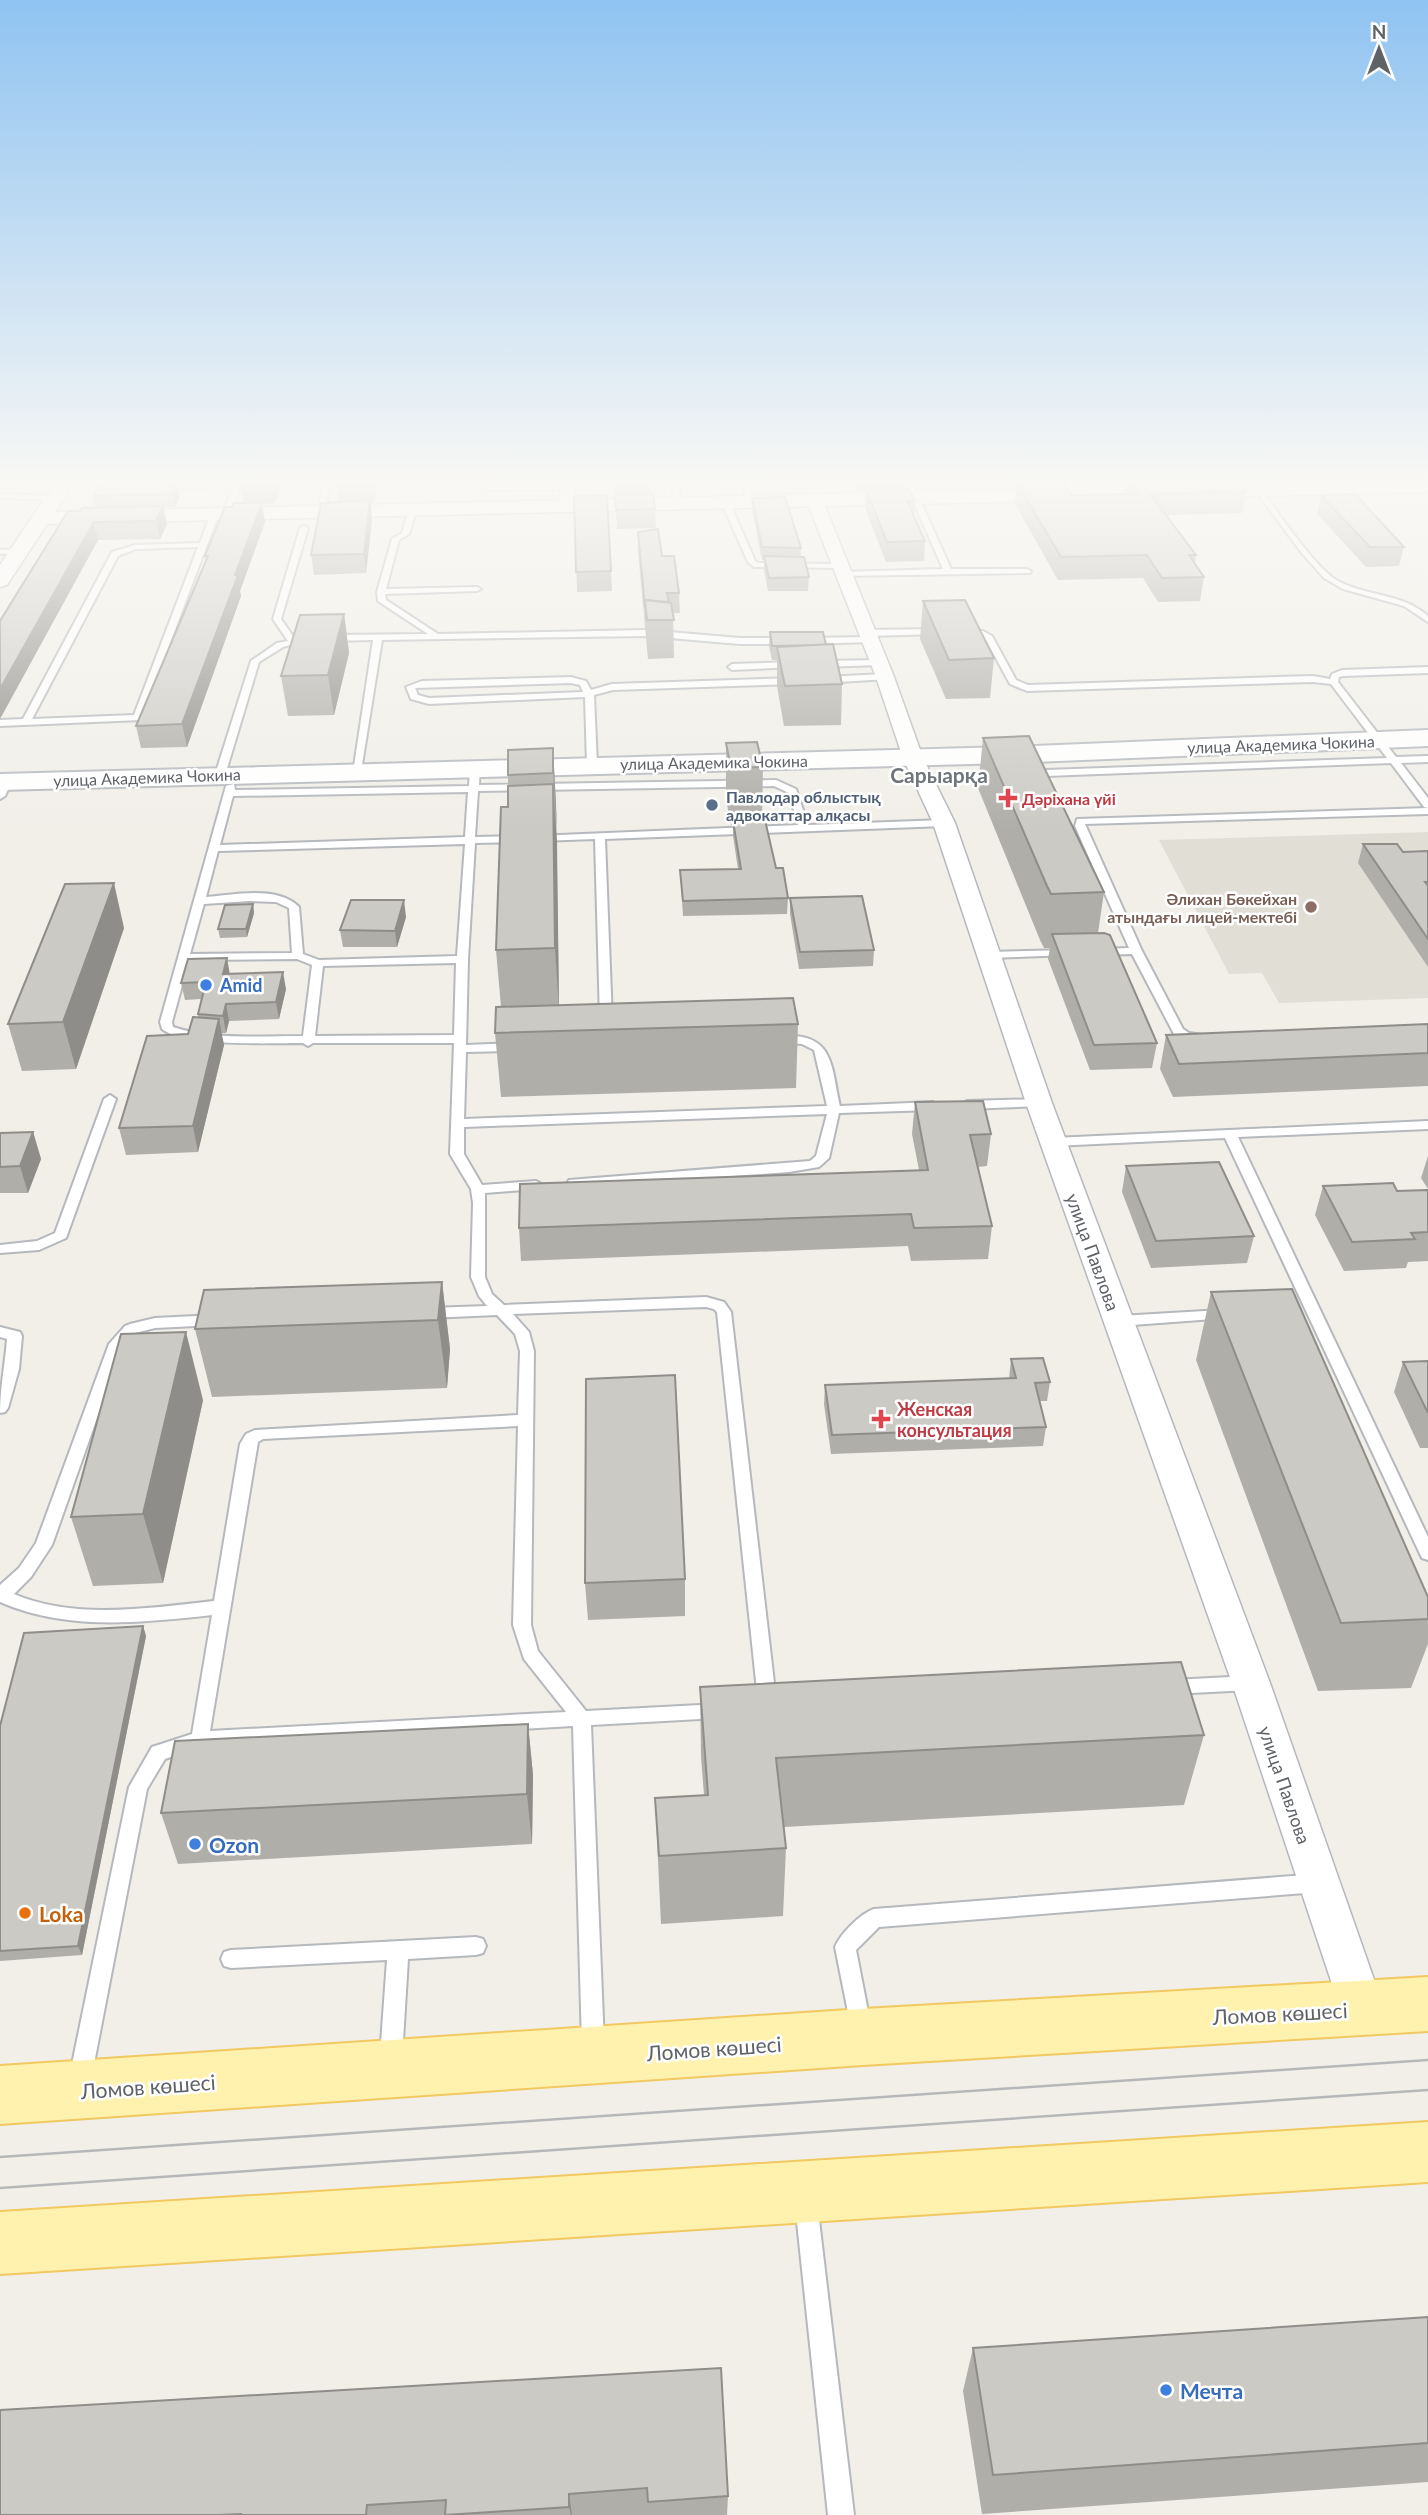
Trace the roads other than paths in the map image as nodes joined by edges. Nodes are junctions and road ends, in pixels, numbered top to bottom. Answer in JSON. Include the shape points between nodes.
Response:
{"nodes":[{"id":1,"x":93,"y":595,"type":"edge"},
{"id":2,"x":185,"y":595,"type":"edge"},
{"id":3,"x":284,"y":595,"type":"edge"},
{"id":4,"x":381,"y":595,"type":"edge"},
{"id":5,"x":851,"y":595,"type":"edge"},
{"id":6,"x":1380,"y":595,"type":"edge"},
{"id":7,"x":1428,"y":620,"type":"edge"},
{"id":8,"x":945,"y":632,"type":"edge"},
{"id":9,"x":958,"y":632,"type":"edge"},
{"id":10,"x":435,"y":635,"type":"junction"},
{"id":11,"x":378,"y":637,"type":"junction"},
{"id":12,"x":292,"y":641,"type":"junction"},
{"id":13,"x":875,"y":653,"type":"junction"},
{"id":14,"x":798,"y":665,"type":"edge"},
{"id":15,"x":812,"y":665,"type":"edge"},
{"id":16,"x":732,"y":667,"type":"dead end"},
{"id":17,"x":1428,"y":670,"type":"edge"},
{"id":18,"x":803,"y":680,"type":"edge"},
{"id":19,"x":817,"y":680,"type":"edge"},
{"id":20,"x":1334,"y":682,"type":"junction"},
{"id":21,"x":589,"y":694,"type":"junction"},
{"id":22,"x":26,"y":722,"type":"junction"},
{"id":23,"x":0,"y":723,"type":"edge"},
{"id":24,"x":1428,"y":738,"type":"edge"},
{"id":25,"x":1385,"y":750,"type":"junction"},
{"id":26,"x":913,"y":758,"type":"junction"},
{"id":27,"x":1428,"y":758,"type":"edge"},
{"id":28,"x":592,"y":765,"type":"junction"},
{"id":29,"x":356,"y":771,"type":"junction"},
{"id":30,"x":475,"y":778,"type":"junction"},
{"id":31,"x":228,"y":781,"type":"junction"},
{"id":32,"x":2,"y":787,"type":"edge"},
{"id":33,"x":1428,"y":805,"type":"edge"},
{"id":34,"x":1428,"y":811,"type":"edge"},
{"id":35,"x":944,"y":824,"type":"junction"},
{"id":36,"x":804,"y":828,"type":"junction"},
{"id":37,"x":600,"y":836,"type":"junction"},
{"id":38,"x":471,"y":840,"type":"junction"},
{"id":39,"x":215,"y":848,"type":"junction"},
{"id":40,"x":201,"y":901,"type":"junction"},
{"id":41,"x":1136,"y":951,"type":"junction"},
{"id":42,"x":988,"y":955,"type":"junction"},
{"id":43,"x":298,"y":956,"type":"junction"},
{"id":44,"x":185,"y":957,"type":"junction"},
{"id":45,"x":462,"y":959,"type":"junction"},
{"id":46,"x":318,"y":963,"type":"junction"},
{"id":47,"x":606,"y":1031,"type":"edge"},
{"id":48,"x":1210,"y":1037,"type":"edge"},
{"id":49,"x":765,"y":1040,"type":"edge"},
{"id":50,"x":308,"y":1042,"type":"junction"},
{"id":51,"x":459,"y":1044,"type":"junction"},
{"id":52,"x":526,"y":1047,"type":"edge"},
{"id":53,"x":110,"y":1099,"type":"dead end"},
{"id":54,"x":1039,"y":1102,"type":"junction"},
{"id":55,"x":957,"y":1105,"type":"edge"},
{"id":56,"x":943,"y":1106,"type":"edge"},
{"id":57,"x":834,"y":1109,"type":"junction"},
{"id":58,"x":458,"y":1123,"type":"junction"},
{"id":59,"x":1428,"y":1125,"type":"edge"},
{"id":60,"x":1230,"y":1134,"type":"junction"},
{"id":61,"x":1053,"y":1142,"type":"junction"},
{"id":62,"x":478,"y":1189,"type":"junction"},
{"id":63,"x":0,"y":1249,"type":"edge"},
{"id":64,"x":502,"y":1310,"type":"junction"},
{"id":65,"x":419,"y":1313,"type":"edge"},
{"id":66,"x":1243,"y":1313,"type":"edge"},
{"id":67,"x":239,"y":1320,"type":"edge"},
{"id":68,"x":1119,"y":1321,"type":"junction"},
{"id":69,"x":0,"y":1332,"type":"edge"},
{"id":70,"x":0,"y":1408,"type":"edge"},
{"id":71,"x":527,"y":1420,"type":"junction"},
{"id":72,"x":1428,"y":1554,"type":"edge"},
{"id":73,"x":0,"y":1594,"type":"edge"},
{"id":74,"x":222,"y":1607,"type":"junction"},
{"id":75,"x":1251,"y":1683,"type":"junction"},
{"id":76,"x":1154,"y":1688,"type":"edge"},
{"id":77,"x":582,"y":1718,"type":"junction"},
{"id":78,"x":200,"y":1739,"type":"junction"},
{"id":79,"x":1319,"y":1883,"type":"junction"},
{"id":80,"x":476,"y":1945,"type":"dead end"},
{"id":81,"x":398,"y":1950,"type":"junction"},
{"id":82,"x":231,"y":1959,"type":"dead end"},
{"id":83,"x":1428,"y":2004,"type":"edge"},
{"id":84,"x":1362,"y":2008,"type":"junction"},
{"id":85,"x":863,"y":2037,"type":"junction"},
{"id":86,"x":594,"y":2057,"type":"junction"},
{"id":87,"x":390,"y":2070,"type":"junction"},
{"id":88,"x":78,"y":2091,"type":"junction"},
{"id":89,"x":0,"y":2095,"type":"edge"},
{"id":90,"x":1428,"y":2152,"type":"edge"},
{"id":91,"x":805,"y":2191,"type":"junction"},
{"id":92,"x":0,"y":2243,"type":"edge"},
{"id":93,"x":841,"y":2515,"type":"edge"}],
"edges":[{"from":1,"to":22,"type":"lane"},
{"from":2,"to":22,"type":"lane","via":[[138,718]]},
{"from":3,"to":12,"type":"lane","via":[[277,620]]},
{"from":4,"to":10,"type":"lane","via":[[382,601]]},
{"from":5,"to":13,"type":"street","name":"улица Павлова"},
{"from":6,"to":7,"type":"lane","via":[[1410,604]]},
{"from":8,"to":13,"type":"lane"},
{"from":9,"to":20,"type":"lane","via":[[989,638],[1013,682],[1027,688]]},
{"from":10,"to":11,"type":"lane"},
{"from":10,"to":13,"type":"lane","via":[[646,633]]},
{"from":11,"to":12,"type":"lane"},
{"from":11,"to":29,"type":"lane"},
{"from":12,"to":31,"type":"lane","via":[[255,661]]},
{"from":13,"to":15,"type":"lane"},
{"from":13,"to":19,"type":"lane"},
{"from":13,"to":26,"type":"street","name":"улица Павлова"},
{"from":14,"to":16,"type":"lane"},
{"from":17,"to":20,"type":"lane","via":[[1342,673]]},
{"from":18,"to":21,"type":"lane","via":[[612,687]]},
{"from":20,"to":25,"type":"lane"},
{"from":21,"to":21,"type":"lane","via":[[583,683],[571,680],[410,687],[414,697],[429,701]]},
{"from":21,"to":28,"type":"lane"},
{"from":22,"to":23,"type":"lane"},
{"from":24,"to":25,"type":"main road","name":"улица Академика Чокина"},
{"from":25,"to":26,"type":"main road","name":"улица Академика Чокина"},
{"from":25,"to":27,"type":"lane"},
{"from":25,"to":33,"type":"lane"},
{"from":26,"to":28,"type":"main road","name":"улица Академика Чокина"},
{"from":26,"to":35,"type":"street","name":"улица Павлова"},
{"from":28,"to":30,"type":"main road","name":"улица Академика Чокина"},
{"from":29,"to":30,"type":"main road","name":"улица Академика Чокина"},
{"from":29,"to":31,"type":"main road","name":"улица Академика Чокина"},
{"from":30,"to":31,"type":"lane"},
{"from":30,"to":36,"type":"lane","via":[[776,783],[793,791]]},
{"from":30,"to":38,"type":"lane"},
{"from":31,"to":32,"type":"main road","name":"улица Академика Чокина"},
{"from":31,"to":39,"type":"lane"},
{"from":34,"to":41,"type":"lane","via":[[1082,821],[1080,826]]},
{"from":35,"to":36,"type":"lane"},
{"from":35,"to":42,"type":"street","name":"улица Павлова"},
{"from":36,"to":37,"type":"lane"},
{"from":37,"to":38,"type":"lane"},
{"from":37,"to":47,"type":"lane"},
{"from":38,"to":39,"type":"lane"},
{"from":38,"to":45,"type":"lane"},
{"from":39,"to":40,"type":"lane"},
{"from":40,"to":43,"type":"lane","via":[[289,901],[296,914]]},
{"from":40,"to":44,"type":"lane"},
{"from":41,"to":42,"type":"lane"},
{"from":41,"to":48,"type":"lane","via":[[1178,1031],[1185,1036]]},
{"from":42,"to":54,"type":"street","name":"улица Павлова"},
{"from":43,"to":44,"type":"lane"},
{"from":43,"to":46,"type":"lane"},
{"from":44,"to":50,"type":"lane","via":[[166,1022],[168,1029],[243,1040]]},
{"from":45,"to":46,"type":"lane"},
{"from":45,"to":51,"type":"lane"},
{"from":46,"to":50,"type":"lane"},
{"from":49,"to":57,"type":"lane","via":[[804,1040],[818,1047]]},
{"from":50,"to":51,"type":"lane"},
{"from":51,"to":52,"type":"lane"},
{"from":51,"to":58,"type":"lane"},
{"from":53,"to":63,"type":"lane","via":[[61,1235],[33,1248]]},
{"from":54,"to":55,"type":"lane"},
{"from":54,"to":61,"type":"street","name":"улица Павлова"},
{"from":56,"to":57,"type":"lane"},
{"from":57,"to":58,"type":"lane"},
{"from":57,"to":62,"type":"lane","via":[[822,1158],[814,1164]]},
{"from":58,"to":62,"type":"lane","via":[[457,1154]]},
{"from":59,"to":60,"type":"lane"},
{"from":60,"to":61,"type":"lane"},
{"from":60,"to":72,"type":"lane","via":[[1305,1309]]},
{"from":61,"to":68,"type":"street","name":"улица Павлова"},
{"from":62,"to":64,"type":"lane","via":[[478,1277],[486,1297]]},
{"from":64,"to":65,"type":"lane"},
{"from":64,"to":71,"type":"lane","via":[[522,1332],[527,1351]]},
{"from":64,"to":77,"type":"lane","via":[[706,1302],[719,1305],[724,1312],[762,1709]]},
{"from":66,"to":68,"type":"lane"},
{"from":67,"to":73,"type":"lane","via":[[155,1322],[130,1329],[122,1338],[114,1348],[44,1545],[30,1567]]},
{"from":68,"to":75,"type":"street","name":"улица Павлова"},
{"from":69,"to":70,"type":"lane","via":[[15,1336],[12,1369]]},
{"from":71,"to":74,"type":"lane","via":[[252,1438]]},
{"from":71,"to":77,"type":"lane","via":[[522,1625],[530,1654]]},
{"from":73,"to":74,"type":"lane","via":[[35,1609],[99,1614]]},
{"from":74,"to":78,"type":"lane"},
{"from":75,"to":76,"type":"lane"},
{"from":75,"to":79,"type":"street","name":"улица Павлова"},
{"from":77,"to":78,"type":"lane"},
{"from":77,"to":86,"type":"lane"},
{"from":78,"to":88,"type":"lane","via":[[159,1753],[138,1787]]},
{"from":79,"to":84,"type":"street","name":"улица Павлова"},
{"from":79,"to":85,"type":"lane","via":[[873,1918],[845,1947]]},
{"from":80,"to":81,"type":"lane"},
{"from":81,"to":82,"type":"lane"},
{"from":81,"to":87,"type":"lane"},
{"from":83,"to":84,"type":"main road","name":"Ломов көшесі"},
{"from":84,"to":85,"type":"main road","name":"Ломов көшесі"},
{"from":85,"to":86,"type":"main road","name":"Ломов көшесі"},
{"from":86,"to":87,"type":"main road","name":"Ломов көшесі"},
{"from":87,"to":88,"type":"main road","name":"Ломов көшесі"},
{"from":88,"to":89,"type":"main road","name":"Ломов көшесі"},
{"from":90,"to":91,"type":"main road"},
{"from":91,"to":92,"type":"main road"},
{"from":91,"to":93,"type":"lane"}]}
